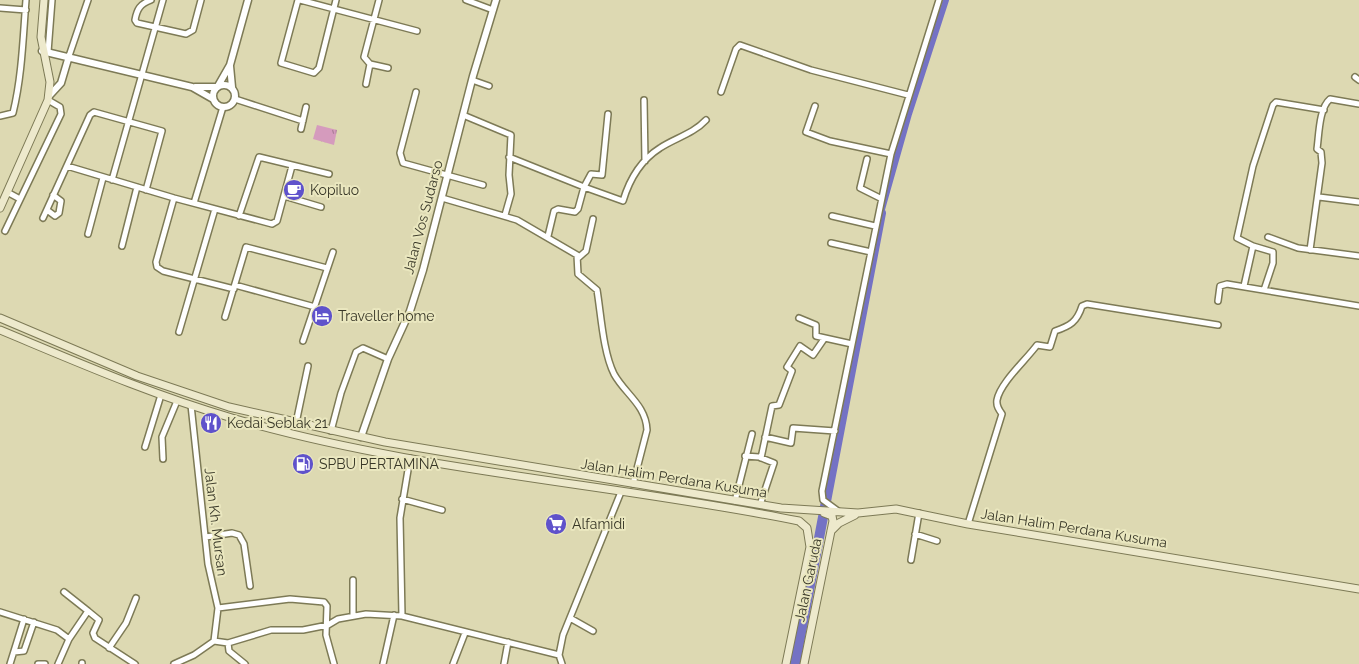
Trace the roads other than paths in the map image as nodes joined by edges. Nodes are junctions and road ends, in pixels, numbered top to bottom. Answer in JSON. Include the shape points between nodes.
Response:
{"nodes":[{"id":1,"x":26,"y":0,"type":"edge"},
{"id":2,"x":44,"y":0,"type":"edge"},
{"id":3,"x":52,"y":0,"type":"edge"},
{"id":4,"x":88,"y":0,"type":"edge"},
{"id":5,"x":151,"y":0,"type":"edge"},
{"id":6,"x":163,"y":0,"type":"edge"},
{"id":7,"x":200,"y":0,"type":"edge"},
{"id":8,"x":248,"y":0,"type":"edge"},
{"id":9,"x":299,"y":0,"type":"edge"},
{"id":10,"x":336,"y":0,"type":"edge"},
{"id":11,"x":379,"y":0,"type":"edge"},
{"id":12,"x":466,"y":0,"type":"edge"},
{"id":13,"x":496,"y":0,"type":"edge"},
{"id":14,"x":939,"y":0,"type":"edge"},
{"id":15,"x":0,"y":8,"type":"edge"},
{"id":16,"x":26,"y":10,"type":"junction"},
{"id":17,"x":334,"y":10,"type":"junction"},
{"id":18,"x":493,"y":10,"type":"junction"},
{"id":19,"x":373,"y":20,"type":"junction"},
{"id":20,"x":155,"y":28,"type":"junction"},
{"id":21,"x":417,"y":31,"type":"dead end"},
{"id":22,"x":45,"y":51,"type":"junction"},
{"id":23,"x":69,"y":56,"type":"junction"},
{"id":24,"x":370,"y":64,"type":"junction"},
{"id":25,"x":230,"y":65,"type":"junction"},
{"id":26,"x":388,"y":68,"type":"dead end"},
{"id":27,"x":141,"y":73,"type":"junction"},
{"id":28,"x":472,"y":80,"type":"junction"},
{"id":29,"x":366,"y":84,"type":"dead end"},
{"id":30,"x":217,"y":86,"type":"junction"},
{"id":31,"x":489,"y":86,"type":"dead end"},
{"id":32,"x":192,"y":87,"type":"junction"},
{"id":33,"x":232,"y":87,"type":"junction"},
{"id":34,"x":416,"y":92,"type":"dead end"},
{"id":35,"x":721,"y":92,"type":"dead end"},
{"id":36,"x":908,"y":95,"type":"junction"},
{"id":37,"x":49,"y":98,"type":"junction"},
{"id":38,"x":213,"y":99,"type":"junction"},
{"id":39,"x":235,"y":99,"type":"junction"},
{"id":40,"x":644,"y":100,"type":"dead end"},
{"id":41,"x":1359,"y":104,"type":"edge"},
{"id":42,"x":815,"y":106,"type":"dead end"},
{"id":43,"x":223,"y":107,"type":"junction"},
{"id":44,"x":306,"y":107,"type":"dead end"},
{"id":45,"x":1324,"y":110,"type":"junction"},
{"id":46,"x":608,"y":114,"type":"dead end"},
{"id":47,"x":463,"y":115,"type":"junction"},
{"id":48,"x":0,"y":116,"type":"edge"},
{"id":49,"x":130,"y":120,"type":"junction"},
{"id":50,"x":706,"y":120,"type":"dead end"},
{"id":51,"x":303,"y":121,"type":"junction"},
{"id":52,"x":301,"y":129,"type":"dead end"},
{"id":53,"x":890,"y":154,"type":"junction"},
{"id":54,"x":509,"y":157,"type":"junction"},
{"id":55,"x":867,"y":159,"type":"dead end"},
{"id":56,"x":645,"y":161,"type":"junction"},
{"id":57,"x":67,"y":166,"type":"junction"},
{"id":58,"x":292,"y":166,"type":"junction"},
{"id":59,"x":329,"y":174,"type":"dead end"},
{"id":60,"x":448,"y":176,"type":"junction"},
{"id":61,"x":103,"y":178,"type":"junction"},
{"id":62,"x":112,"y":180,"type":"junction"},
{"id":63,"x":483,"y":185,"type":"dead end"},
{"id":64,"x":137,"y":187,"type":"junction"},
{"id":65,"x":584,"y":187,"type":"junction"},
{"id":66,"x":146,"y":190,"type":"junction"},
{"id":67,"x":7,"y":192,"type":"junction"},
{"id":68,"x":54,"y":195,"type":"junction"},
{"id":69,"x":284,"y":196,"type":"junction"},
{"id":70,"x":1318,"y":197,"type":"junction"},
{"id":71,"x":174,"y":198,"type":"junction"},
{"id":72,"x":442,"y":198,"type":"junction"},
{"id":73,"x":880,"y":198,"type":"junction"},
{"id":74,"x":20,"y":199,"type":"junction"},
{"id":75,"x":1359,"y":202,"type":"edge"},
{"id":76,"x":194,"y":203,"type":"junction"},
{"id":77,"x":321,"y":207,"type":"dead end"},
{"id":78,"x":0,"y":208,"type":"edge"},
{"id":79,"x":215,"y":209,"type":"junction"},
{"id":80,"x":47,"y":210,"type":"junction"},
{"id":81,"x":505,"y":215,"type":"junction"},
{"id":82,"x":239,"y":216,"type":"junction"},
{"id":83,"x":832,"y":216,"type":"dead end"},
{"id":84,"x":43,"y":218,"type":"dead end"},
{"id":85,"x":593,"y":219,"type":"dead end"},
{"id":86,"x":875,"y":226,"type":"junction"},
{"id":87,"x":5,"y":230,"type":"dead end"},
{"id":88,"x":88,"y":234,"type":"dead end"},
{"id":89,"x":548,"y":236,"type":"junction"},
{"id":90,"x":1268,"y":237,"type":"dead end"},
{"id":91,"x":831,"y":243,"type":"dead end"},
{"id":92,"x":122,"y":246,"type":"dead end"},
{"id":93,"x":1254,"y":246,"type":"junction"},
{"id":94,"x":1310,"y":250,"type":"junction"},
{"id":95,"x":333,"y":252,"type":"dead end"},
{"id":96,"x":870,"y":252,"type":"junction"},
{"id":97,"x":1359,"y":256,"type":"edge"},
{"id":98,"x":578,"y":258,"type":"junction"},
{"id":99,"x":327,"y":268,"type":"junction"},
{"id":100,"x":194,"y":278,"type":"junction"},
{"id":101,"x":1244,"y":286,"type":"junction"},
{"id":102,"x":235,"y":287,"type":"junction"},
{"id":103,"x":1264,"y":290,"type":"junction"},
{"id":104,"x":1218,"y":300,"type":"dead end"},
{"id":105,"x":1359,"y":306,"type":"edge"},
{"id":106,"x":315,"y":307,"type":"junction"},
{"id":107,"x":225,"y":317,"type":"dead end"},
{"id":108,"x":0,"y":318,"type":"edge"},
{"id":109,"x":799,"y":318,"type":"dead end"},
{"id":110,"x":1218,"y":325,"type":"dead end"},
{"id":111,"x":0,"y":330,"type":"edge"},
{"id":112,"x":179,"y":332,"type":"dead end"},
{"id":113,"x":824,"y":339,"type":"junction"},
{"id":114,"x":303,"y":341,"type":"dead end"},
{"id":115,"x":852,"y":344,"type":"junction"},
{"id":116,"x":388,"y":359,"type":"junction"},
{"id":117,"x":308,"y":366,"type":"dead end"},
{"id":118,"x":161,"y":395,"type":"junction"},
{"id":119,"x":177,"y":401,"type":"junction"},
{"id":120,"x":191,"y":405,"type":"junction"},
{"id":121,"x":296,"y":423,"type":"junction"},
{"id":122,"x":332,"y":431,"type":"junction"},
{"id":123,"x":835,"y":431,"type":"junction"},
{"id":124,"x":752,"y":434,"type":"dead end"},
{"id":125,"x":362,"y":437,"type":"junction"},
{"id":126,"x":765,"y":437,"type":"junction"},
{"id":127,"x":145,"y":447,"type":"dead end"},
{"id":128,"x":745,"y":456,"type":"junction"},
{"id":129,"x":410,"y":458,"type":"junction"},
{"id":130,"x":761,"y":458,"type":"junction"},
{"id":131,"x":163,"y":459,"type":"dead end"},
{"id":132,"x":508,"y":463,"type":"junction"},
{"id":133,"x":555,"y":471,"type":"junction"},
{"id":134,"x":507,"y":474,"type":"junction"},
{"id":135,"x":554,"y":482,"type":"junction"},
{"id":136,"x":633,"y":484,"type":"junction"},
{"id":137,"x":621,"y":492,"type":"junction"},
{"id":138,"x":402,"y":499,"type":"junction"},
{"id":139,"x":736,"y":501,"type":"junction"},
{"id":140,"x":760,"y":505,"type":"junction"},
{"id":141,"x":442,"y":510,"type":"dead end"},
{"id":142,"x":824,"y":511,"type":"junction"},
{"id":143,"x":858,"y":514,"type":"junction"},
{"id":144,"x":918,"y":514,"type":"junction"},
{"id":145,"x":804,"y":523,"type":"joint"},
{"id":146,"x":968,"y":524,"type":"junction"},
{"id":147,"x":831,"y":531,"type":"junction"},
{"id":148,"x":915,"y":534,"type":"junction"},
{"id":149,"x":206,"y":538,"type":"junction"},
{"id":150,"x":937,"y":541,"type":"dead end"},
{"id":151,"x":911,"y":560,"type":"dead end"},
{"id":152,"x":353,"y":580,"type":"dead end"},
{"id":153,"x":250,"y":586,"type":"dead end"},
{"id":154,"x":1359,"y":589,"type":"edge"},
{"id":155,"x":64,"y":592,"type":"dead end"},
{"id":156,"x":136,"y":598,"type":"dead end"},
{"id":157,"x":218,"y":608,"type":"junction"},
{"id":158,"x":88,"y":611,"type":"junction"},
{"id":159,"x":0,"y":612,"type":"edge"},
{"id":160,"x":394,"y":615,"type":"junction"},
{"id":161,"x":353,"y":616,"type":"junction"},
{"id":162,"x":402,"y":616,"type":"junction"},
{"id":163,"x":570,"y":618,"type":"junction"},
{"id":164,"x":24,"y":619,"type":"junction"},
{"id":165,"x":34,"y":622,"type":"junction"},
{"id":166,"x":328,"y":625,"type":"junction"},
{"id":167,"x":593,"y":631,"type":"dead end"},
{"id":168,"x":465,"y":633,"type":"junction"},
{"id":169,"x":69,"y":639,"type":"junction"},
{"id":170,"x":214,"y":641,"type":"junction"},
{"id":171,"x":508,"y":642,"type":"junction"},
{"id":172,"x":228,"y":643,"type":"junction"},
{"id":173,"x":109,"y":648,"type":"junction"},
{"id":174,"x":14,"y":652,"type":"junction"},
{"id":175,"x":559,"y":655,"type":"junction"},
{"id":176,"x":238,"y":658,"type":"junction"},
{"id":177,"x":10,"y":664,"type":"edge"},
{"id":178,"x":38,"y":664,"type":"edge"},
{"id":179,"x":45,"y":664,"type":"edge"},
{"id":180,"x":58,"y":664,"type":"edge"},
{"id":181,"x":135,"y":664,"type":"edge"},
{"id":182,"x":174,"y":664,"type":"edge"},
{"id":183,"x":235,"y":664,"type":"edge"},
{"id":184,"x":245,"y":664,"type":"edge"},
{"id":185,"x":334,"y":664,"type":"edge"},
{"id":186,"x":383,"y":664,"type":"edge"},
{"id":187,"x":453,"y":664,"type":"edge"},
{"id":188,"x":504,"y":664,"type":"edge"},
{"id":189,"x":562,"y":664,"type":"edge"},
{"id":190,"x":786,"y":664,"type":"edge"},
{"id":191,"x":804,"y":664,"type":"edge"}],
"edges":[{"from":1,"to":16,"type":"street"},
{"from":2,"to":22,"type":"main road"},
{"from":3,"to":22,"type":"street"},
{"from":4,"to":23,"type":"street"},
{"from":5,"to":20,"type":"street","via":[[142,4],[135,20]]},
{"from":6,"to":20,"type":"street"},
{"from":7,"to":20,"type":"street","via":[[190,33]]},
{"from":8,"to":25,"type":"street"},
{"from":9,"to":17,"type":"street"},
{"from":9,"to":17,"type":"street","via":[[281,60],[283,65],[317,72]]},
{"from":10,"to":17,"type":"street"},
{"from":11,"to":19,"type":"street"},
{"from":12,"to":18,"type":"street"},
{"from":13,"to":18,"type":"street","name":"Jalan Vos Sudarso"},
{"from":14,"to":36,"type":"street"},
{"from":15,"to":16,"type":"street"},
{"from":16,"to":48,"type":"street","via":[[14,113]]},
{"from":17,"to":19,"type":"street"},
{"from":18,"to":28,"type":"street","name":"Jalan Vos Sudarso"},
{"from":19,"to":21,"type":"street"},
{"from":19,"to":24,"type":"street","via":[[364,56]]},
{"from":20,"to":27,"type":"street"},
{"from":22,"to":23,"type":"street"},
{"from":22,"to":37,"type":"main road"},
{"from":23,"to":27,"type":"street"},
{"from":23,"to":37,"type":"street","via":[[61,82]]},
{"from":24,"to":26,"type":"street"},
{"from":24,"to":29,"type":"street"},
{"from":25,"to":30,"type":"street"},
{"from":25,"to":33,"type":"street"},
{"from":27,"to":32,"type":"street"},
{"from":27,"to":49,"type":"street"},
{"from":28,"to":31,"type":"street"},
{"from":28,"to":47,"type":"street","name":"Jalan Vos Sudarso"},
{"from":30,"to":32,"type":"street"},
{"from":30,"to":33,"type":"street","via":[[227,84]]},
{"from":30,"to":38,"type":"street"},
{"from":32,"to":38,"type":"street"},
{"from":33,"to":39,"type":"street"},
{"from":34,"to":60,"type":"street","via":[[400,159]]},
{"from":35,"to":36,"type":"street","via":[[740,45],[811,70]]},
{"from":36,"to":53,"type":"street"},
{"from":37,"to":67,"type":"main road"},
{"from":37,"to":74,"type":"street","via":[[60,107],[62,114]]},
{"from":38,"to":43,"type":"street"},
{"from":39,"to":43,"type":"street"},
{"from":39,"to":51,"type":"street"},
{"from":40,"to":56,"type":"street"},
{"from":41,"to":45,"type":"street","via":[[1330,99]]},
{"from":42,"to":53,"type":"street","via":[[806,132]]},
{"from":43,"to":76,"type":"street"},
{"from":44,"to":51,"type":"street"},
{"from":45,"to":70,"type":"street","via":[[1317,149],[1322,156]]},
{"from":45,"to":93,"type":"street","via":[[1276,102],[1273,105],[1253,166],[1237,238]]},
{"from":46,"to":65,"type":"street","via":[[602,175],[591,174]]},
{"from":47,"to":54,"type":"street","via":[[512,135]]},
{"from":47,"to":60,"type":"street","name":"Jalan Vos Sudarso"},
{"from":49,"to":57,"type":"street","via":[[91,113]]},
{"from":49,"to":62,"type":"street"},
{"from":49,"to":66,"type":"street","via":[[163,132]]},
{"from":50,"to":56,"type":"street"},
{"from":51,"to":52,"type":"street"},
{"from":53,"to":73,"type":"street"},
{"from":54,"to":65,"type":"street"},
{"from":54,"to":81,"type":"street","via":[[511,194]]},
{"from":55,"to":73,"type":"street","via":[[860,188]]},
{"from":56,"to":65,"type":"street","via":[[628,184],[622,201]]},
{"from":57,"to":61,"type":"street"},
{"from":57,"to":68,"type":"street"},
{"from":58,"to":59,"type":"street"},
{"from":58,"to":69,"type":"street"},
{"from":58,"to":82,"type":"street","via":[[261,157],[257,159]]},
{"from":60,"to":63,"type":"street"},
{"from":60,"to":72,"type":"street","name":"Jalan Vos Sudarso"},
{"from":61,"to":62,"type":"street"},
{"from":61,"to":88,"type":"street"},
{"from":62,"to":64,"type":"street"},
{"from":64,"to":66,"type":"street"},
{"from":64,"to":92,"type":"street"},
{"from":65,"to":89,"type":"street","via":[[575,212],[558,209],[554,212]]},
{"from":66,"to":71,"type":"street"},
{"from":67,"to":74,"type":"street"},
{"from":67,"to":78,"type":"main road"},
{"from":68,"to":80,"type":"street"},
{"from":68,"to":80,"type":"street","via":[[61,201],[59,213],[55,216]]},
{"from":69,"to":77,"type":"street"},
{"from":69,"to":82,"type":"street","via":[[274,223]]},
{"from":70,"to":75,"type":"street"},
{"from":70,"to":94,"type":"street"},
{"from":71,"to":76,"type":"street"},
{"from":71,"to":100,"type":"street","via":[[157,267]]},
{"from":72,"to":81,"type":"street"},
{"from":72,"to":116,"type":"street","name":"Jalan Vos Sudarso","via":[[410,311]]},
{"from":73,"to":86,"type":"street"},
{"from":74,"to":87,"type":"street"},
{"from":76,"to":79,"type":"street"},
{"from":79,"to":82,"type":"street"},
{"from":79,"to":100,"type":"street"},
{"from":80,"to":84,"type":"street"},
{"from":81,"to":89,"type":"street"},
{"from":83,"to":86,"type":"street"},
{"from":85,"to":98,"type":"street","via":[[586,251]]},
{"from":86,"to":96,"type":"street"},
{"from":89,"to":98,"type":"street"},
{"from":90,"to":94,"type":"street"},
{"from":91,"to":96,"type":"street"},
{"from":93,"to":101,"type":"street"},
{"from":93,"to":103,"type":"street","via":[[1273,252],[1273,264]]},
{"from":94,"to":97,"type":"street"},
{"from":95,"to":99,"type":"street"},
{"from":96,"to":115,"type":"street"},
{"from":98,"to":136,"type":"street","via":[[578,274],[597,290],[614,374],[637,402],[646,422],[647,430]]},
{"from":99,"to":102,"type":"street","via":[[246,247]]},
{"from":99,"to":106,"type":"street"},
{"from":100,"to":102,"type":"street"},
{"from":100,"to":112,"type":"street"},
{"from":101,"to":103,"type":"street"},
{"from":101,"to":104,"type":"street","via":[[1220,286]]},
{"from":102,"to":106,"type":"street"},
{"from":102,"to":107,"type":"street"},
{"from":103,"to":105,"type":"street"},
{"from":106,"to":114,"type":"street"},
{"from":108,"to":121,"type":"main road","name":"Jalan Halim Perdana Kusuma","via":[[137,376],[229,407]]},
{"from":109,"to":113,"type":"street","via":[[816,325],[816,336]]},
{"from":110,"to":146,"type":"street","via":[[1087,304],[1082,306],[1071,325],[1055,331],[1050,347],[1037,345],[1024,363],[1016,368],[997,399],[997,407],[1002,414]]},
{"from":111,"to":118,"type":"main road","name":"Jalan Halim Perdana Kusuma"},
{"from":113,"to":115,"type":"street"},
{"from":113,"to":126,"type":"street","via":[[813,355],[800,346],[792,358],[787,367],[792,371],[779,405],[772,406]]},
{"from":115,"to":123,"type":"street"},
{"from":116,"to":122,"type":"street","via":[[363,348],[356,352],[341,392]]},
{"from":116,"to":125,"type":"street","name":"Jalan Vos Sudarso"},
{"from":117,"to":121,"type":"street"},
{"from":118,"to":119,"type":"main road","name":"Jalan Halim Perdana Kusuma"},
{"from":118,"to":127,"type":"street"},
{"from":119,"to":120,"type":"main road","name":"Jalan Halim Perdana Kusuma"},
{"from":119,"to":131,"type":"street","via":[[162,436]]},
{"from":120,"to":129,"type":"main road","name":"Jalan Halim Perdana Kusuma","via":[[276,429]]},
{"from":120,"to":149,"type":"street","name":"Jalan Kh. Mursan"},
{"from":121,"to":122,"type":"main road","name":"Jalan Halim Perdana Kusuma"},
{"from":122,"to":125,"type":"main road","name":"Jalan Halim Perdana Kusuma"},
{"from":123,"to":126,"type":"street","via":[[793,428],[791,443]]},
{"from":123,"to":142,"type":"street","via":[[822,491]]},
{"from":124,"to":128,"type":"street"},
{"from":125,"to":132,"type":"main road","name":"Jalan Halim Perdana Kusuma"},
{"from":126,"to":130,"type":"street"},
{"from":128,"to":130,"type":"street"},
{"from":128,"to":139,"type":"street"},
{"from":129,"to":134,"type":"main road","name":"Jalan Halim Perdana Kusuma"},
{"from":129,"to":138,"type":"street"},
{"from":130,"to":140,"type":"street","via":[[774,463]]},
{"from":132,"to":133,"type":"main road","name":"Jalan Halim Perdana Kusuma"},
{"from":132,"to":134,"type":"main road"},
{"from":133,"to":135,"type":"main road"},
{"from":133,"to":136,"type":"main road","name":"Jalan Halim Perdana Kusuma"},
{"from":134,"to":135,"type":"main road","name":"Jalan Halim Perdana Kusuma"},
{"from":135,"to":137,"type":"main road","name":"Jalan Halim Perdana Kusuma"},
{"from":136,"to":139,"type":"main road","name":"Jalan Halim Perdana Kusuma"},
{"from":137,"to":145,"type":"main road","name":"Jalan Halim Perdana Kusuma"},
{"from":137,"to":163,"type":"street"},
{"from":138,"to":141,"type":"street"},
{"from":138,"to":162,"type":"street"},
{"from":139,"to":140,"type":"main road","name":"Jalan Halim Perdana Kusuma"},
{"from":140,"to":142,"type":"main road","name":"Jalan Halim Perdana Kusuma"},
{"from":142,"to":143,"type":"main road","name":"Jalan Halim Perdana Kusuma"},
{"from":142,"to":147,"type":"main road","name":"Jalan Garuda","via":[[832,516]]},
{"from":143,"to":144,"type":"main road","name":"Jalan Halim Perdana Kusuma","via":[[896,509]]},
{"from":143,"to":147,"type":"main road"},
{"from":144,"to":146,"type":"main road","name":"Jalan Halim Perdana Kusuma"},
{"from":144,"to":148,"type":"street"},
{"from":145,"to":190,"type":"main road","name":"Jalan Garuda","via":[[809,534],[809,556]]},
{"from":146,"to":154,"type":"main road","name":"Jalan Halim Perdana Kusuma"},
{"from":147,"to":191,"type":"main road","name":"Jalan Garuda"},
{"from":148,"to":150,"type":"street"},
{"from":148,"to":151,"type":"street"},
{"from":149,"to":153,"type":"street","via":[[232,533],[239,535],[244,544]]},
{"from":149,"to":157,"type":"street","name":"Jalan Kh. Mursan"},
{"from":152,"to":161,"type":"street"},
{"from":155,"to":158,"type":"street"},
{"from":156,"to":173,"type":"street","via":[[126,623]]},
{"from":157,"to":166,"type":"street","via":[[290,599],[320,601],[327,606]]},
{"from":157,"to":170,"type":"street","name":"Jalan Kh. Mursan"},
{"from":158,"to":169,"type":"street"},
{"from":158,"to":173,"type":"street","via":[[99,620],[93,636]]},
{"from":159,"to":164,"type":"street"},
{"from":160,"to":161,"type":"street"},
{"from":160,"to":162,"type":"street"},
{"from":160,"to":186,"type":"street"},
{"from":161,"to":166,"type":"street"},
{"from":162,"to":168,"type":"street"},
{"from":163,"to":167,"type":"street"},
{"from":163,"to":175,"type":"street"},
{"from":164,"to":165,"type":"street"},
{"from":164,"to":174,"type":"street"},
{"from":165,"to":169,"type":"street","via":[[57,630]]},
{"from":165,"to":174,"type":"street","via":[[24,650]]},
{"from":166,"to":172,"type":"street","via":[[303,630],[271,630]]},
{"from":166,"to":185,"type":"street","via":[[326,635]]},
{"from":168,"to":171,"type":"street"},
{"from":168,"to":187,"type":"street"},
{"from":169,"to":180,"type":"street"},
{"from":170,"to":172,"type":"street"},
{"from":170,"to":182,"type":"street"},
{"from":171,"to":175,"type":"street"},
{"from":171,"to":188,"type":"street"},
{"from":172,"to":176,"type":"street","via":[[229,651]]},
{"from":173,"to":181,"type":"street"},
{"from":174,"to":177,"type":"street"},
{"from":175,"to":189,"type":"street"},
{"from":176,"to":183,"type":"street"},
{"from":176,"to":184,"type":"street"},
{"from":178,"to":179,"type":"street"}]}
